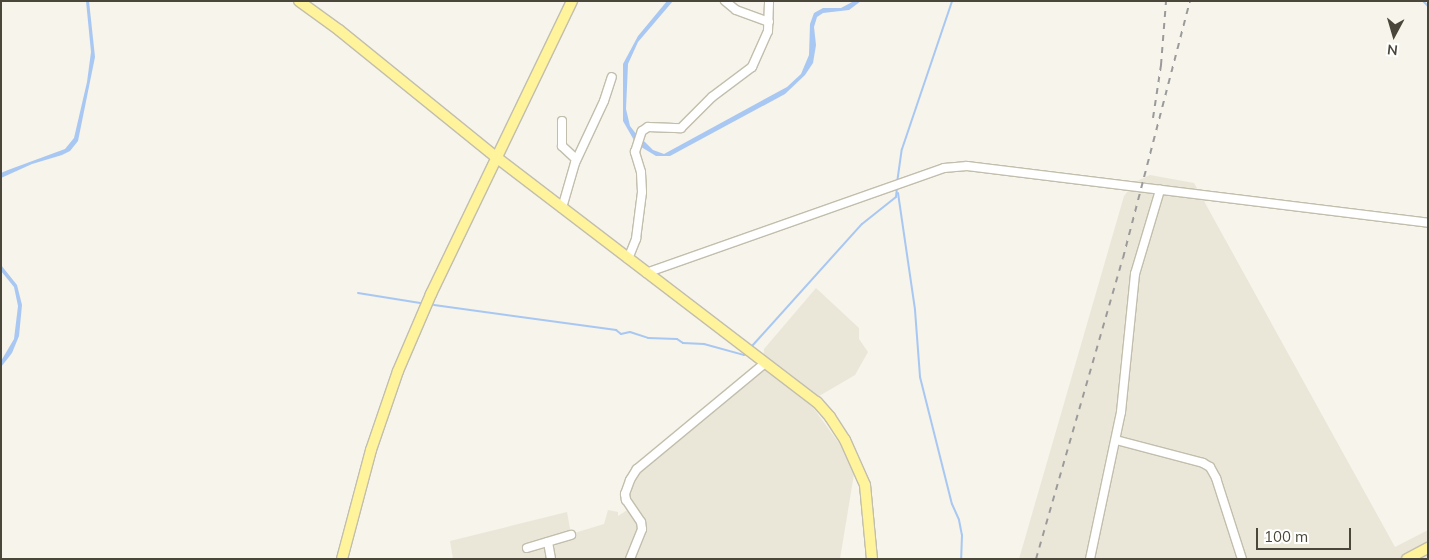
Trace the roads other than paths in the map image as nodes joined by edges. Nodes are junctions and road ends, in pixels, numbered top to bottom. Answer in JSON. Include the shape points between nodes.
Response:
{"nodes":[{"id":1,"x":299,"y":1,"type":"edge"},
{"id":2,"x":572,"y":1,"type":"edge"},
{"id":3,"x":725,"y":1,"type":"edge"},
{"id":4,"x":769,"y":1,"type":"edge"},
{"id":5,"x":769,"y":22,"type":"junction"},
{"id":6,"x":612,"y":77,"type":"dead end"},
{"id":7,"x":562,"y":121,"type":"dead end"},
{"id":8,"x":496,"y":157,"type":"junction"},
{"id":9,"x":576,"y":159,"type":"junction"},
{"id":10,"x":1160,"y":190,"type":"junction"},
{"id":11,"x":562,"y":208,"type":"junction"},
{"id":12,"x":1428,"y":223,"type":"edge"},
{"id":13,"x":628,"y":259,"type":"junction"},
{"id":14,"x":646,"y":273,"type":"junction"},
{"id":15,"x":765,"y":363,"type":"junction"},
{"id":16,"x":1116,"y":440,"type":"junction"},
{"id":17,"x":571,"y":535,"type":"dead end"},
{"id":18,"x":548,"y":542,"type":"junction"},
{"id":19,"x":527,"y":548,"type":"dead end"},
{"id":20,"x":1428,"y":548,"type":"edge"},
{"id":21,"x":342,"y":559,"type":"edge"},
{"id":22,"x":550,"y":559,"type":"edge"},
{"id":23,"x":630,"y":559,"type":"edge"},
{"id":24,"x":872,"y":559,"type":"edge"},
{"id":25,"x":1090,"y":559,"type":"edge"},
{"id":26,"x":1242,"y":559,"type":"edge"},
{"id":27,"x":1406,"y":559,"type":"edge"}],
"edges":[{"from":1,"to":8,"type":"main road"},
{"from":2,"to":8,"type":"main road"},
{"from":3,"to":5,"type":"street","via":[[736,10]]},
{"from":4,"to":5,"type":"street"},
{"from":5,"to":13,"type":"street","via":[[756,61],[681,128],[648,127],[642,131],[635,152],[642,192],[636,238]]},
{"from":6,"to":9,"type":"street","via":[[604,102]]},
{"from":7,"to":9,"type":"street","via":[[562,146]]},
{"from":8,"to":11,"type":"main road"},
{"from":8,"to":21,"type":"main road","via":[[398,371],[371,450]]},
{"from":9,"to":11,"type":"street"},
{"from":10,"to":12,"type":"street"},
{"from":10,"to":14,"type":"street","via":[[967,166],[944,168]]},
{"from":10,"to":16,"type":"street","via":[[1135,274]]},
{"from":11,"to":13,"type":"main road"},
{"from":13,"to":14,"type":"main road"},
{"from":14,"to":15,"type":"main road"},
{"from":15,"to":23,"type":"street","via":[[637,469],[625,494],[642,529]]},
{"from":15,"to":24,"type":"main road","via":[[817,402],[845,440],[865,485]]},
{"from":16,"to":25,"type":"street"},
{"from":16,"to":26,"type":"street","via":[[1203,463],[1210,468]]},
{"from":17,"to":18,"type":"street"},
{"from":18,"to":19,"type":"street"},
{"from":18,"to":22,"type":"street"},
{"from":20,"to":27,"type":"main road"}]}
